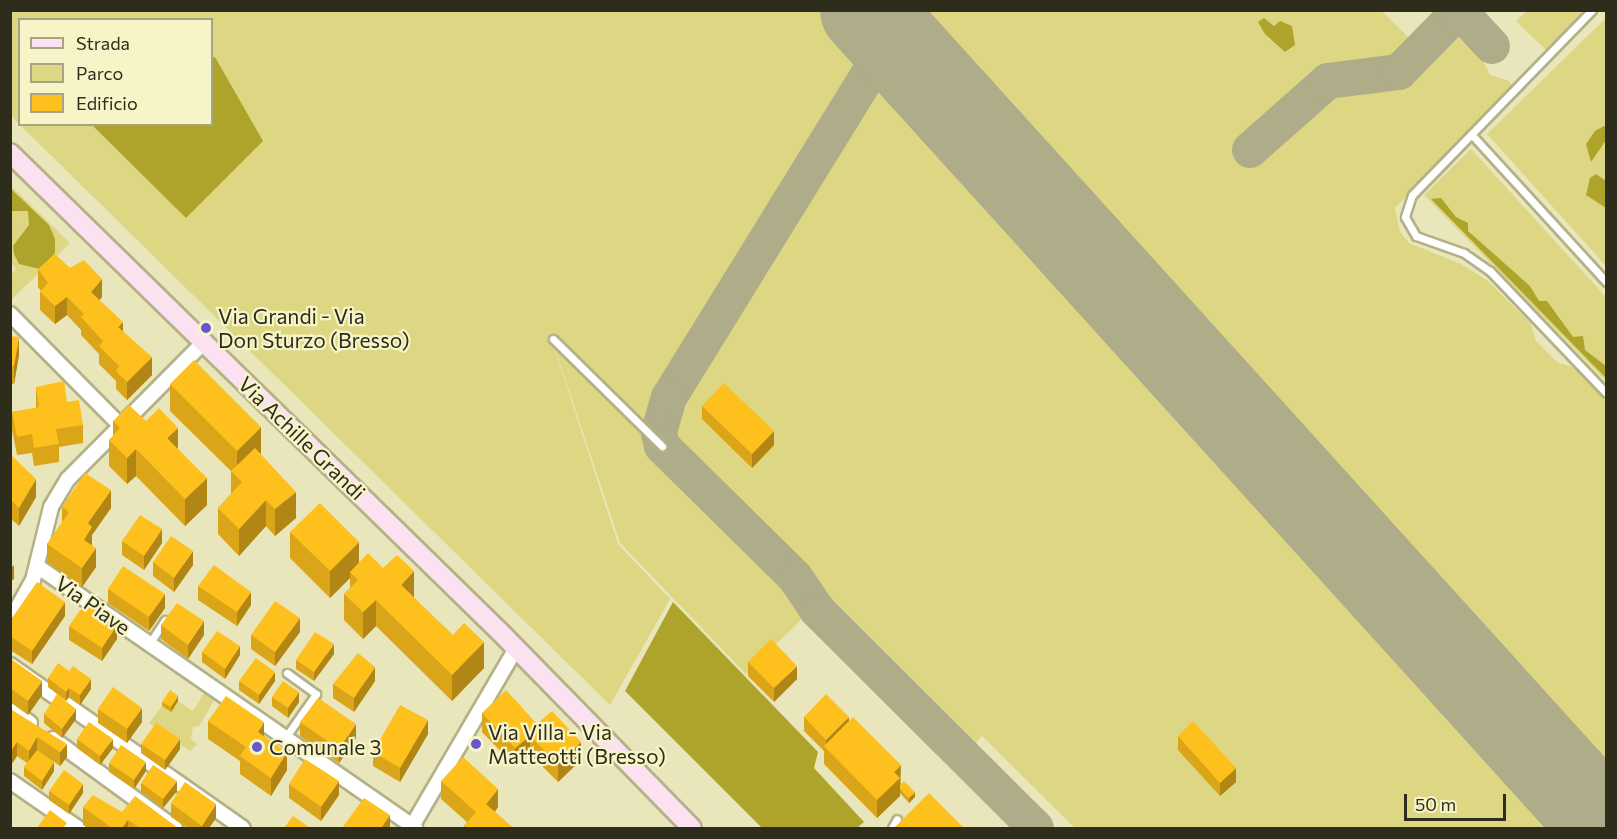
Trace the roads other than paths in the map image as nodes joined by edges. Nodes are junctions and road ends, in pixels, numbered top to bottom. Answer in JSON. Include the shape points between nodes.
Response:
{"nodes":[{"id":1,"x":1592,"y":10,"type":"edge"},
{"id":2,"x":1472,"y":135,"type":"junction"},
{"id":3,"x":10,"y":153,"type":"edge"},
{"id":4,"x":1606,"y":282,"type":"edge"},
{"id":5,"x":10,"y":314,"type":"edge"},
{"id":6,"x":553,"y":339,"type":"dead end"},
{"id":7,"x":204,"y":342,"type":"junction"},
{"id":8,"x":1606,"y":393,"type":"edge"},
{"id":9,"x":120,"y":425,"type":"junction"},
{"id":10,"x":662,"y":446,"type":"dead end"},
{"id":11,"x":37,"y":566,"type":"junction"},
{"id":12,"x":173,"y":609,"type":"edge"},
{"id":13,"x":10,"y":621,"type":"edge"},
{"id":14,"x":148,"y":644,"type":"junction"},
{"id":15,"x":516,"y":648,"type":"junction"},
{"id":16,"x":10,"y":665,"type":"edge"},
{"id":17,"x":287,"y":673,"type":"dead end"},
{"id":18,"x":10,"y":708,"type":"edge"},
{"id":19,"x":285,"y":738,"type":"junction"},
{"id":20,"x":10,"y":781,"type":"edge"},
{"id":21,"x":897,"y":819,"type":"dead end"},
{"id":22,"x":78,"y":828,"type":"edge"},
{"id":23,"x":175,"y":828,"type":"edge"},
{"id":24,"x":243,"y":828,"type":"edge"},
{"id":25,"x":412,"y":828,"type":"edge"},
{"id":26,"x":692,"y":828,"type":"edge"},
{"id":27,"x":892,"y":828,"type":"edge"}],
"edges":[{"from":1,"to":2,"type":"lane"},
{"from":2,"to":4,"type":"lane"},
{"from":2,"to":8,"type":"lane","via":[[1412,195],[1405,210],[1408,227],[1420,238],[1458,250],[1486,267]]},
{"from":3,"to":7,"type":"street","name":"Via Achille Grandi"},
{"from":5,"to":9,"type":"street"},
{"from":6,"to":10,"type":"lane"},
{"from":7,"to":9,"type":"street"},
{"from":7,"to":15,"type":"street","name":"Via Achille Grandi"},
{"from":9,"to":11,"type":"street","via":[[68,479],[51,507]]},
{"from":11,"to":13,"type":"street","via":[[22,604]]},
{"from":11,"to":14,"type":"street","name":"Via Piave"},
{"from":12,"to":14,"type":"lane","name":"Via Piave"},
{"from":14,"to":19,"type":"street","name":"Via Piave"},
{"from":15,"to":25,"type":"street"},
{"from":15,"to":26,"type":"street","name":"Via Achille Grandi"},
{"from":16,"to":24,"type":"street"},
{"from":17,"to":19,"type":"lane","via":[[316,694]]},
{"from":18,"to":23,"type":"street"},
{"from":19,"to":25,"type":"street","name":"Via Piave"},
{"from":20,"to":22,"type":"street"},
{"from":21,"to":27,"type":"lane"}]}
